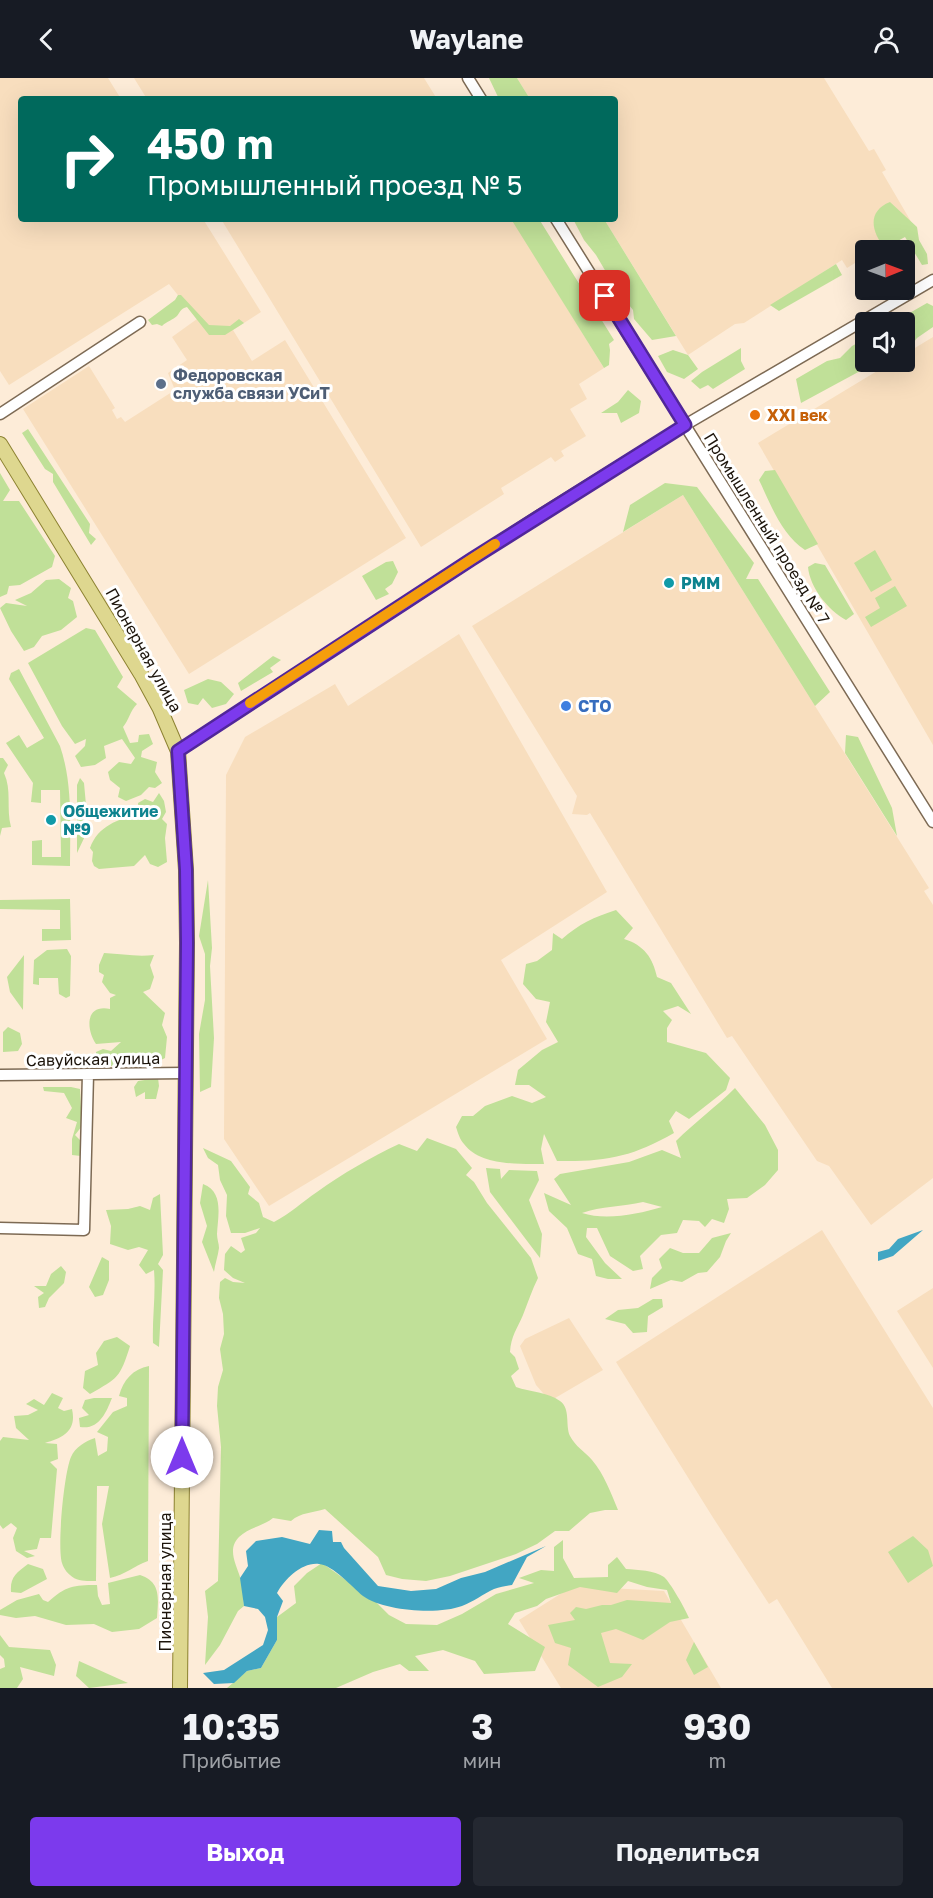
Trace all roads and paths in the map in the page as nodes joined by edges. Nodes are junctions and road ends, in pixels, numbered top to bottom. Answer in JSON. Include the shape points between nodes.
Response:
{"nodes":[{"id":1,"x":468,"y":78,"type":"edge"},
{"id":2,"x":479,"y":96,"type":"edge"},
{"id":3,"x":558,"y":222,"type":"edge"},
{"id":4,"x":933,"y":280,"type":"edge"},
{"id":5,"x":140,"y":322,"type":"dead end"},
{"id":6,"x":0,"y":414,"type":"edge"},
{"id":7,"x":685,"y":425,"type":"junction"},
{"id":8,"x":0,"y":444,"type":"edge"},
{"id":9,"x":178,"y":751,"type":"junction"},
{"id":10,"x":933,"y":822,"type":"edge"},
{"id":11,"x":186,"y":1073,"type":"junction"},
{"id":12,"x":88,"y":1074,"type":"junction"},
{"id":13,"x":0,"y":1075,"type":"edge"},
{"id":14,"x":0,"y":1227,"type":"edge"},
{"id":15,"x":180,"y":1688,"type":"edge"}],
"edges":[{"from":1,"to":2,"type":"street"},
{"from":3,"to":7,"type":"street","name":"Промышленный проезд № 7"},
{"from":4,"to":7,"type":"street"},
{"from":5,"to":6,"type":"street"},
{"from":7,"to":9,"type":"street"},
{"from":7,"to":10,"type":"street","name":"Промышленный проезд № 7"},
{"from":8,"to":9,"type":"main road","name":"Пионерная улица","via":[[141,674]]},
{"from":9,"to":11,"type":"main road","name":"Пионерная улица","via":[[186,870]]},
{"from":11,"to":12,"type":"street","name":"Савуйская улица"},
{"from":11,"to":15,"type":"main road","name":"Пионерная улица"},
{"from":12,"to":13,"type":"street","name":"Савуйская улица"},
{"from":12,"to":14,"type":"street","via":[[84,1230]]}]}
